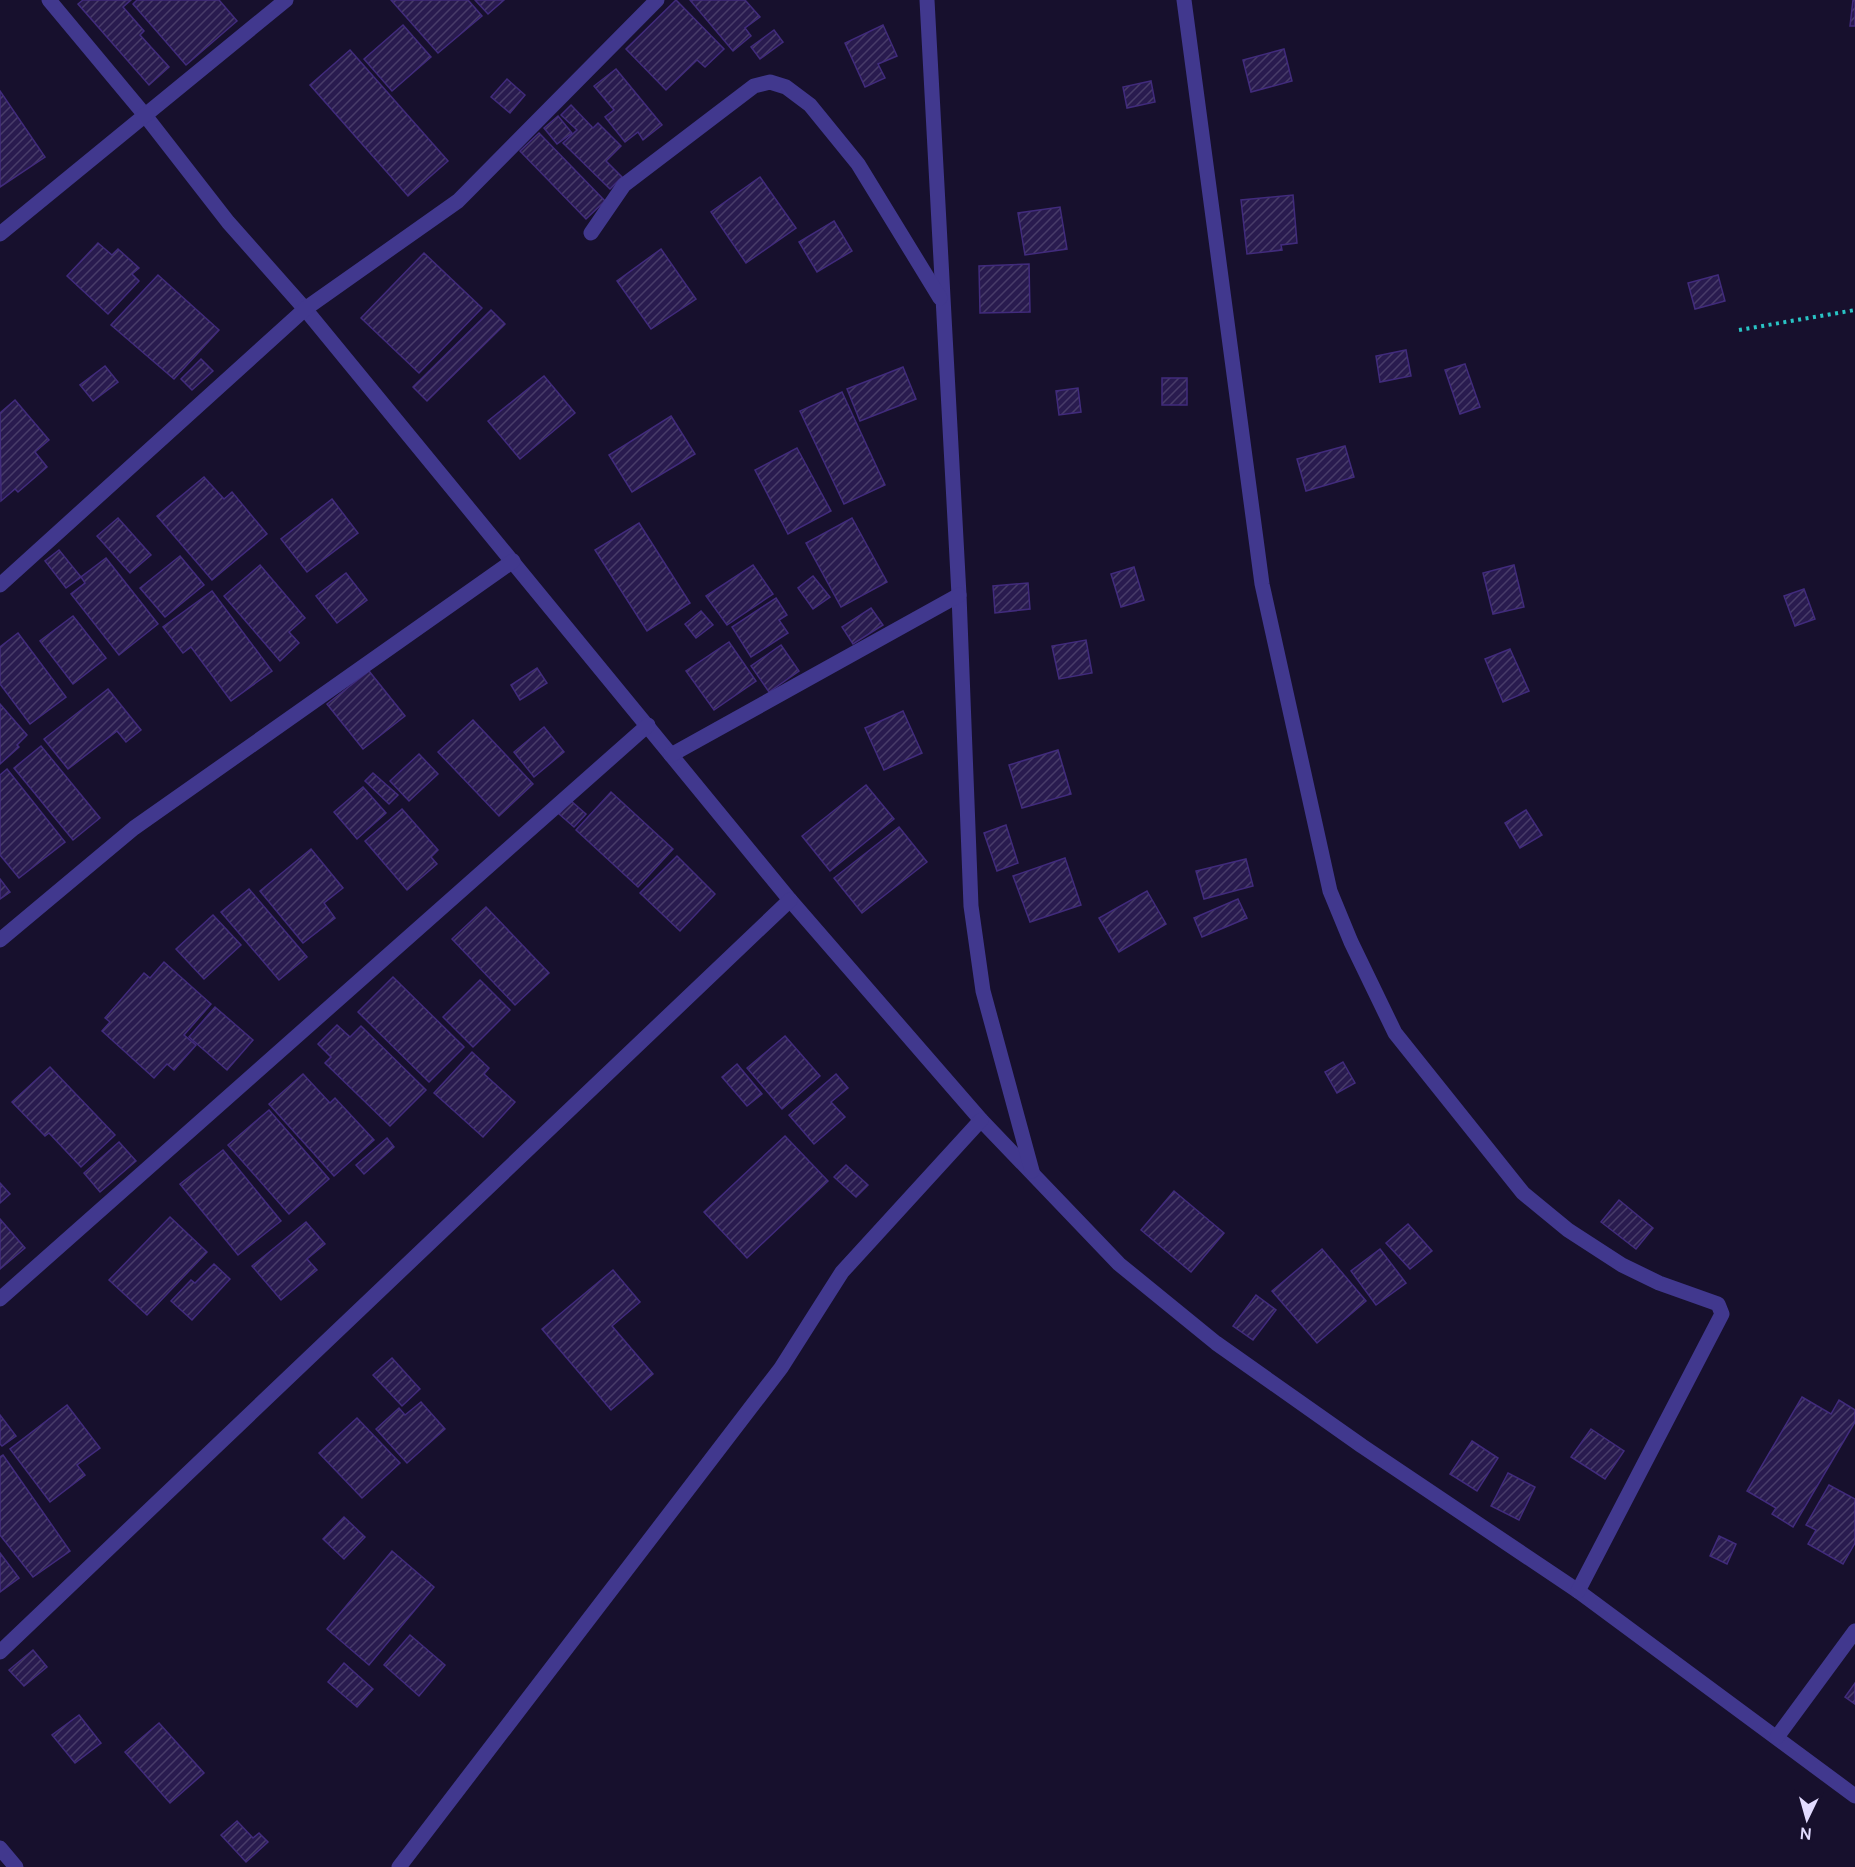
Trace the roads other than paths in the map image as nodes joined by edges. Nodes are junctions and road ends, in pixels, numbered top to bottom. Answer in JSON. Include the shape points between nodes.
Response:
{"nodes":[{"id":1,"x":49,"y":0,"type":"edge"},
{"id":2,"x":286,"y":0,"type":"edge"},
{"id":3,"x":657,"y":0,"type":"edge"},
{"id":4,"x":927,"y":0,"type":"edge"},
{"id":5,"x":1184,"y":0,"type":"edge"},
{"id":6,"x":144,"y":114,"type":"junction"},
{"id":7,"x":591,"y":233,"type":"dead end"},
{"id":8,"x":0,"y":234,"type":"edge"},
{"id":9,"x":942,"y":300,"type":"junction"},
{"id":10,"x":305,"y":309,"type":"junction"},
{"id":11,"x":513,"y":561,"type":"junction"},
{"id":12,"x":0,"y":585,"type":"edge"},
{"id":13,"x":959,"y":595,"type":"junction"},
{"id":14,"x":648,"y":726,"type":"junction"},
{"id":15,"x":671,"y":755,"type":"junction"},
{"id":16,"x":790,"y":900,"type":"junction"},
{"id":17,"x":0,"y":940,"type":"edge"},
{"id":18,"x":981,"y":1120,"type":"junction"},
{"id":19,"x":1033,"y":1174,"type":"junction"},
{"id":20,"x":0,"y":1299,"type":"edge"},
{"id":21,"x":1578,"y":1591,"type":"junction"},
{"id":22,"x":1855,"y":1630,"type":"edge"},
{"id":23,"x":0,"y":1652,"type":"edge"},
{"id":24,"x":1778,"y":1737,"type":"junction"},
{"id":25,"x":1855,"y":1796,"type":"edge"},
{"id":26,"x":0,"y":1848,"type":"edge"},
{"id":27,"x":15,"y":1867,"type":"edge"},
{"id":28,"x":399,"y":1867,"type":"edge"}],
"edges":[{"from":1,"to":6,"type":"street"},
{"from":2,"to":6,"type":"street"},
{"from":3,"to":10,"type":"street","via":[[458,201]]},
{"from":4,"to":9,"type":"street"},
{"from":5,"to":21,"type":"street","via":[[1262,585],[1317,839],[1338,911],[1395,1033],[1523,1193],[1568,1230],[1622,1265],[1718,1304],[1722,1314]]},
{"from":6,"to":8,"type":"street"},
{"from":6,"to":10,"type":"street","via":[[228,222]]},
{"from":7,"to":9,"type":"street","via":[[624,185],[754,86],[771,82],[786,87],[810,105],[858,164]]},
{"from":9,"to":13,"type":"street"},
{"from":10,"to":11,"type":"street"},
{"from":10,"to":12,"type":"street"},
{"from":11,"to":14,"type":"street"},
{"from":11,"to":17,"type":"street","via":[[134,828]]},
{"from":13,"to":15,"type":"street"},
{"from":13,"to":19,"type":"street","via":[[971,906],[983,991]]},
{"from":14,"to":15,"type":"street"},
{"from":14,"to":20,"type":"street"},
{"from":15,"to":16,"type":"street"},
{"from":16,"to":18,"type":"street"},
{"from":16,"to":23,"type":"street"},
{"from":18,"to":19,"type":"street"},
{"from":18,"to":28,"type":"street","via":[[842,1272],[767,1386]]},
{"from":19,"to":21,"type":"street","via":[[1119,1264],[1216,1343]]},
{"from":21,"to":24,"type":"street"},
{"from":22,"to":24,"type":"street"},
{"from":24,"to":25,"type":"street"},
{"from":26,"to":27,"type":"street"}]}
